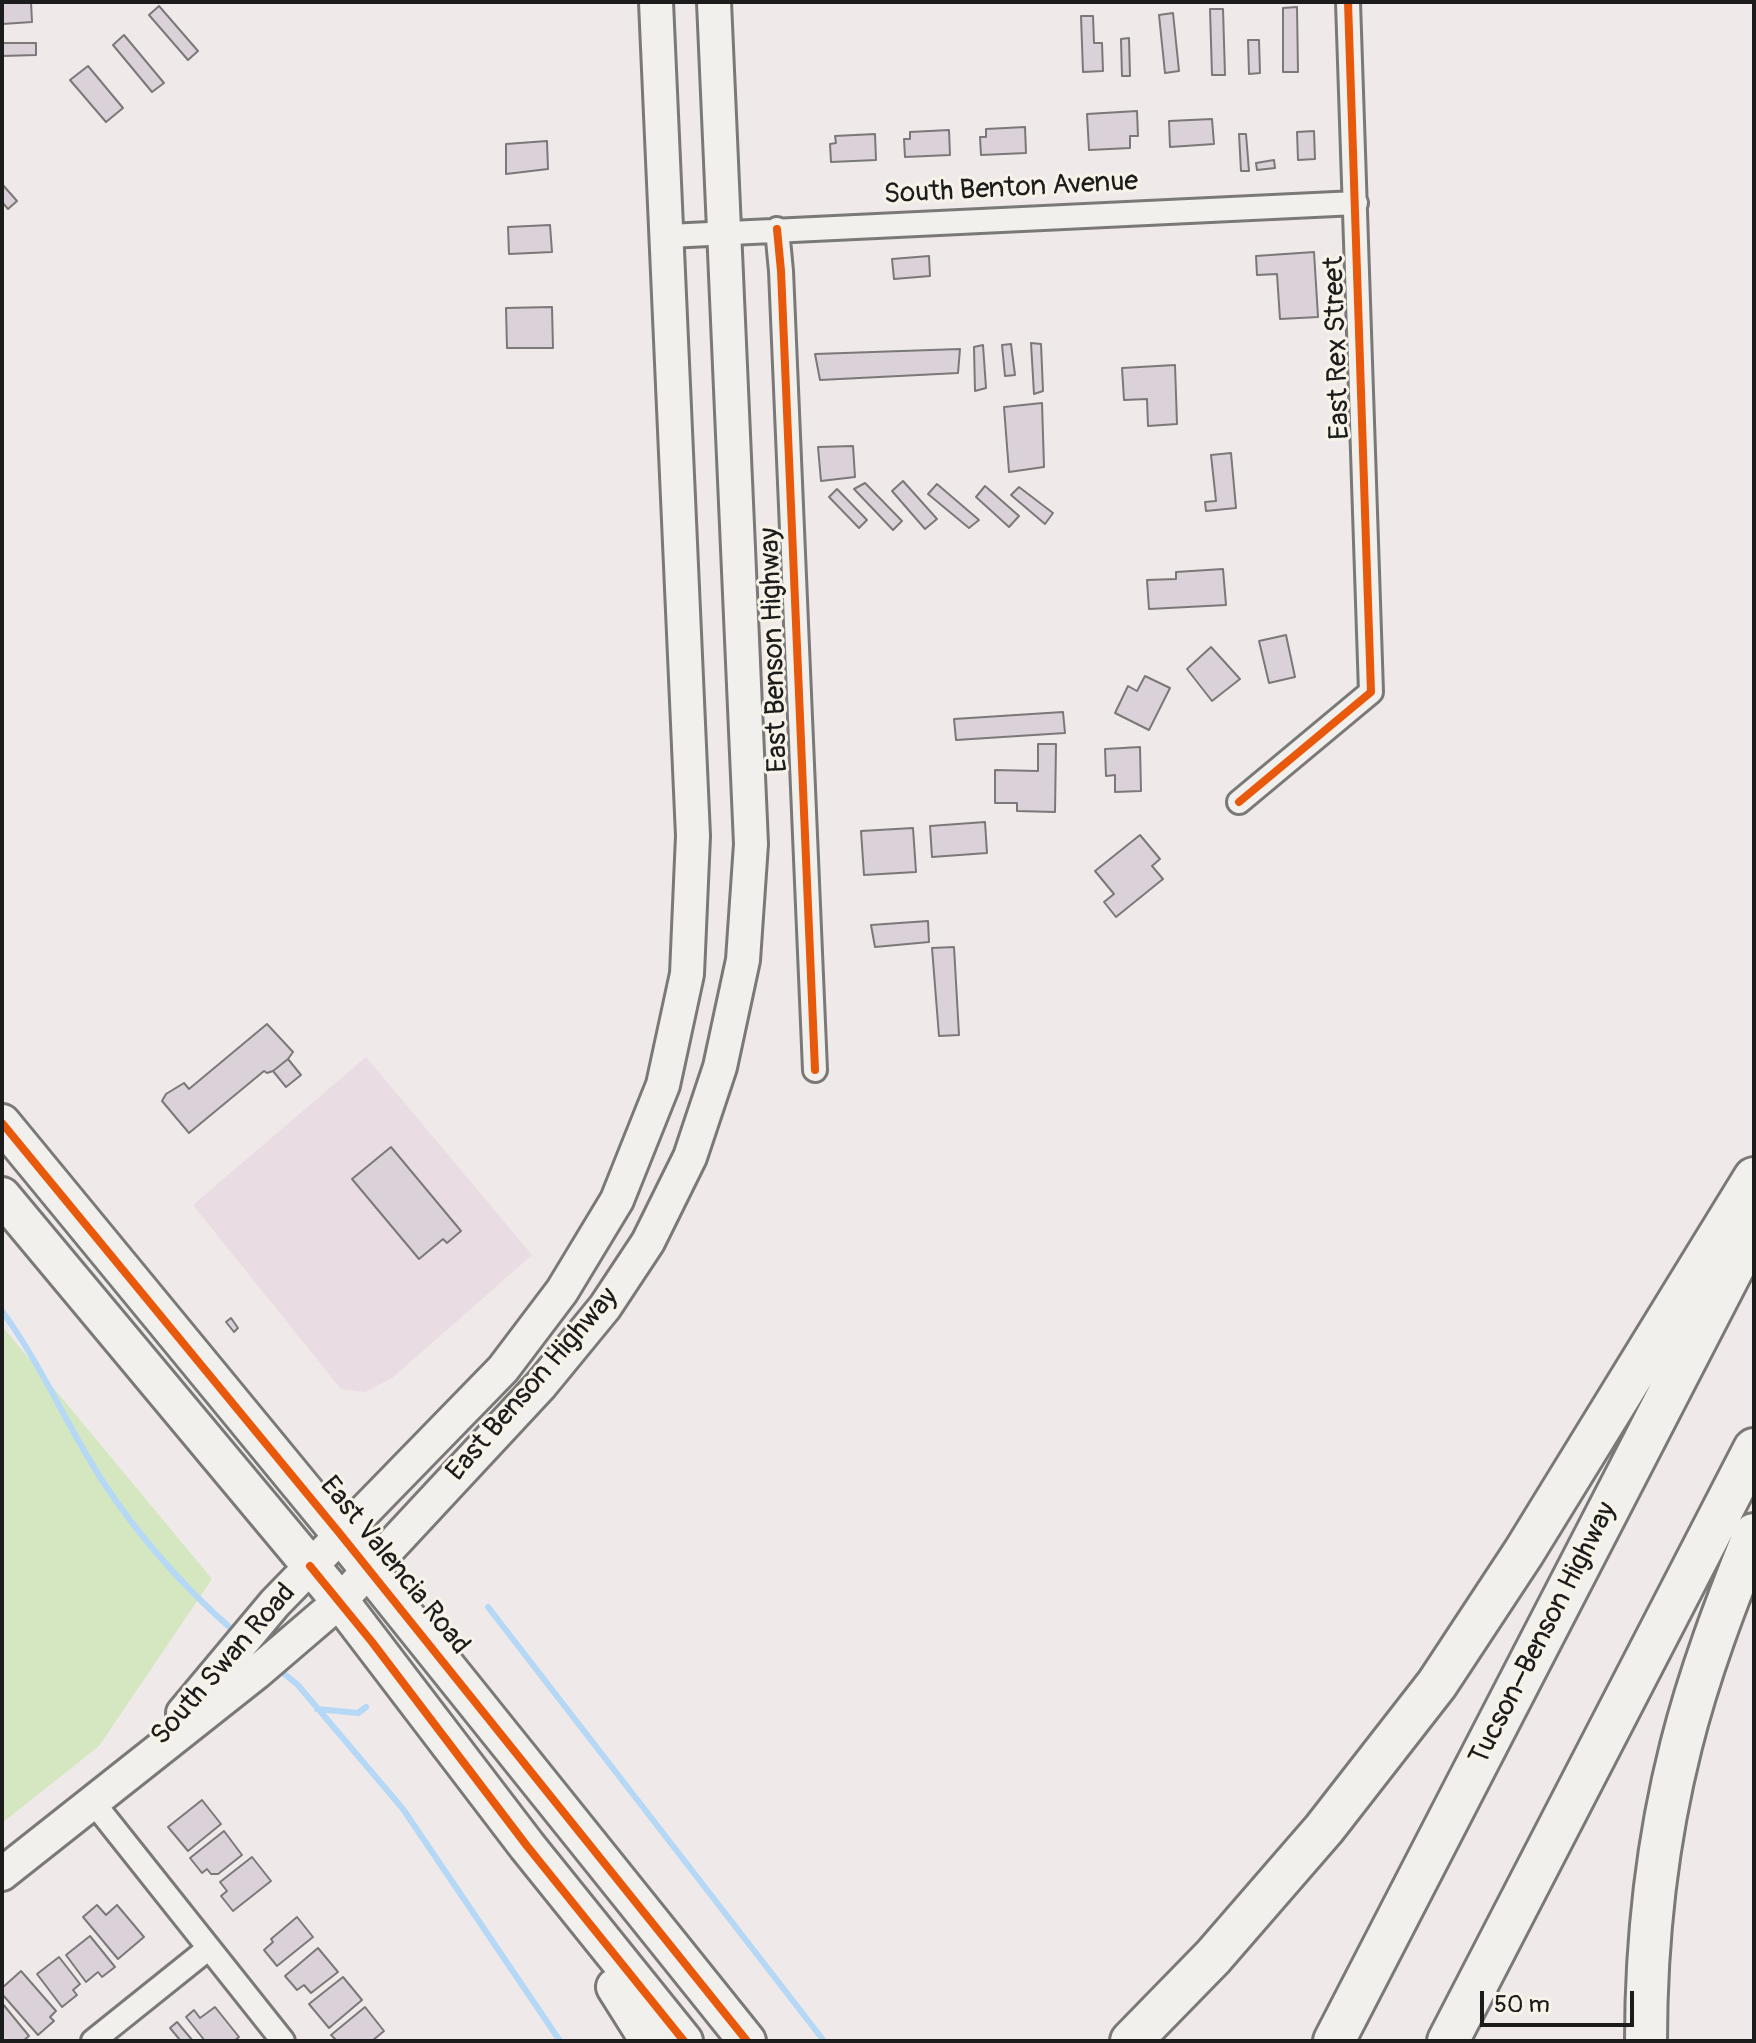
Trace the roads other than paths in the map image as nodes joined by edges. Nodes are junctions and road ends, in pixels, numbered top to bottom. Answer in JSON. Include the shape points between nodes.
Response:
{"nodes":[{"id":1,"x":656,"y":2,"type":"edge"},
{"id":2,"x":714,"y":2,"type":"edge"},
{"id":3,"x":1348,"y":2,"type":"edge"},
{"id":4,"x":1356,"y":203,"type":"junction"},
{"id":5,"x":777,"y":229,"type":"junction"},
{"id":6,"x":723,"y":232,"type":"junction"},
{"id":7,"x":668,"y":236,"type":"junction"},
{"id":8,"x":1239,"y":802,"type":"dead end"},
{"id":9,"x":815,"y":1070,"type":"dead end"},
{"id":10,"x":2,"y":1123,"type":"edge"},
{"id":11,"x":1754,"y":1178,"type":"edge"},
{"id":12,"x":2,"y":1196,"type":"edge"},
{"id":13,"x":1754,"y":1228,"type":"edge"},
{"id":14,"x":1754,"y":1449,"type":"edge"},
{"id":15,"x":1754,"y":1534,"type":"edge"},
{"id":16,"x":341,"y":1535,"type":"junction"},
{"id":17,"x":310,"y":1566,"type":"junction"},
{"id":18,"x":370,"y":1572,"type":"junction"},
{"id":19,"x":340,"y":1601,"type":"junction"},
{"id":20,"x":244,"y":1663,"type":"junction"},
{"id":21,"x":93,"y":1802,"type":"junction"},
{"id":22,"x":527,"y":1846,"type":"junction"},
{"id":23,"x":2,"y":1874,"type":"edge"},
{"id":24,"x":209,"y":1948,"type":"junction"},
{"id":25,"x":93,"y":2041,"type":"edge"},
{"id":26,"x":283,"y":2041,"type":"edge"},
{"id":27,"x":649,"y":2041,"type":"edge"},
{"id":28,"x":684,"y":2041,"type":"edge"},
{"id":29,"x":747,"y":2041,"type":"edge"},
{"id":30,"x":1131,"y":2041,"type":"edge"},
{"id":31,"x":1334,"y":2041,"type":"edge"},
{"id":32,"x":1448,"y":2041,"type":"edge"},
{"id":33,"x":1646,"y":2041,"type":"edge"}],
"edges":[{"from":1,"to":7,"type":"main road","name":"East Benson Highway"},
{"from":2,"to":6,"type":"main road","name":"East Benson Highway"},
{"from":3,"to":4,"type":"street","name":"East Rex Street"},
{"from":4,"to":5,"type":"street","name":"South Benton Avenue"},
{"from":4,"to":8,"type":"street","name":"East Rex Street","via":[[1371,692]]},
{"from":5,"to":6,"type":"street","name":"South Benton Avenue"},
{"from":5,"to":9,"type":"street","name":"East Benson Highway"},
{"from":6,"to":7,"type":"street","name":"South Benton Avenue"},
{"from":6,"to":18,"type":"main road","name":"East Benson Highway","via":[[751,844],[743,960],[720,1067],[690,1157],[648,1242],[605,1307]]},
{"from":7,"to":16,"type":"main road","name":"East Benson Highway","via":[[693,836],[687,974],[663,1085],[617,1200],[562,1291],[503,1369]]},
{"from":10,"to":16,"type":"main road","name":"East Valencia Road"},
{"from":11,"to":30,"type":"highway","via":[[1510,1575],[1419,1709],[1314,1841]]},
{"from":12,"to":17,"type":"main road"},
{"from":13,"to":31,"type":"highway","name":"Tucson–Benson Highway"},
{"from":14,"to":32,"type":"highway"},
{"from":15,"to":33,"type":"highway","via":[[1680,1748],[1656,1886]]},
{"from":16,"to":17,"type":"main road","name":"East Benson Highway"},
{"from":16,"to":18,"type":"main road","name":"East Valencia Road"},
{"from":17,"to":19,"type":"main road"},
{"from":17,"to":20,"type":"main road","name":"South Swan Road","via":[[258,1625]]},
{"from":18,"to":19,"type":"main road","name":"East Benson Highway"},
{"from":18,"to":29,"type":"main road","name":"East Valencia Road"},
{"from":19,"to":20,"type":"main road","name":"South Swan Road","via":[[285,1649]]},
{"from":19,"to":22,"type":"main road"},
{"from":20,"to":21,"type":"main road","name":"South Swan Road"},
{"from":21,"to":23,"type":"main road","name":"South Swan Road"},
{"from":21,"to":24,"type":"street"},
{"from":22,"to":27,"type":"main road"},
{"from":22,"to":28,"type":"main road"},
{"from":24,"to":25,"type":"street"},
{"from":24,"to":26,"type":"street"}]}
